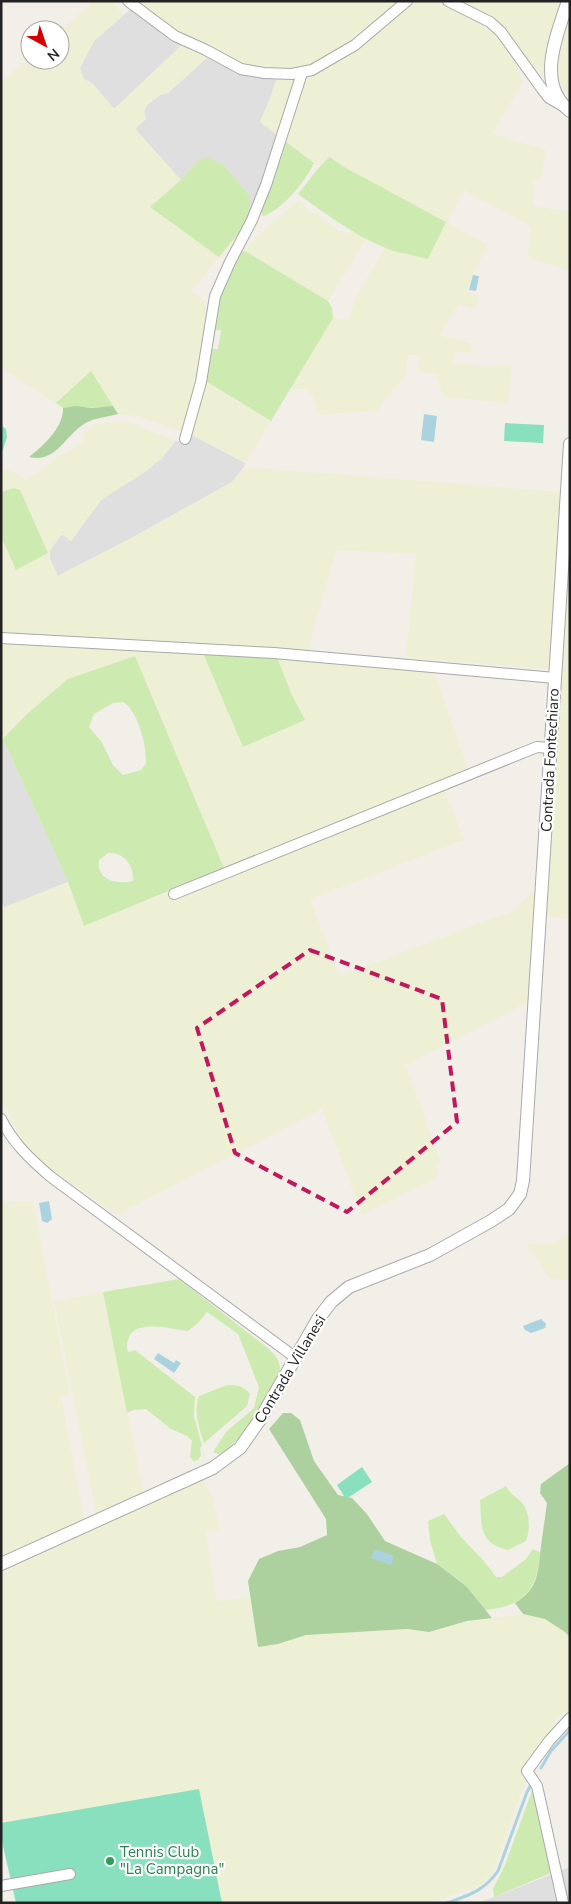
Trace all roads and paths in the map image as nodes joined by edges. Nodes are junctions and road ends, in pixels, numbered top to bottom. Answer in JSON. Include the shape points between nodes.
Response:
{"nodes":[{"id":1,"x":128,"y":1,"type":"edge"},
{"id":2,"x":407,"y":1,"type":"edge"},
{"id":3,"x":448,"y":1,"type":"edge"},
{"id":4,"x":568,"y":1,"type":"edge"},
{"id":5,"x":302,"y":73,"type":"junction"},
{"id":6,"x":566,"y":108,"type":"edge"},
{"id":7,"x":185,"y":439,"type":"dead end"},
{"id":8,"x":570,"y":444,"type":"edge"},
{"id":9,"x":1,"y":638,"type":"edge"},
{"id":10,"x":554,"y":678,"type":"junction"},
{"id":11,"x":551,"y":748,"type":"junction"},
{"id":12,"x":174,"y":894,"type":"dead end"},
{"id":13,"x":530,"y":1075,"type":"joint"},
{"id":14,"x":1,"y":1119,"type":"edge"},
{"id":15,"x":296,"y":1358,"type":"junction"},
{"id":16,"x":1,"y":1564,"type":"edge"},
{"id":17,"x":570,"y":1718,"type":"edge"},
{"id":18,"x":70,"y":1874,"type":"dead end"},
{"id":19,"x":1,"y":1886,"type":"edge"},
{"id":20,"x":563,"y":1903,"type":"edge"}],
"edges":[{"from":1,"to":5,"type":"street","via":[[175,36],[240,70]]},
{"from":2,"to":5,"type":"street","via":[[355,45]]},
{"from":3,"to":6,"type":"street","via":[[490,22],[501,32],[549,98]]},
{"from":4,"to":6,"type":"street","via":[[550,72]]},
{"from":5,"to":7,"type":"street","via":[[266,185],[215,296],[201,382]]},
{"from":8,"to":10,"type":"street","name":"Contrada Fontechiaro"},
{"from":9,"to":10,"type":"street","via":[[274,653]]},
{"from":10,"to":11,"type":"street","name":"Contrada Fontechiaro"},
{"from":11,"to":12,"type":"street","via":[[537,747]]},
{"from":11,"to":13,"type":"street","name":"Contrada Fontechiaro"},
{"from":13,"to":15,"type":"street","name":"Contrada Villanesi","via":[[523,1181],[520,1194],[509,1209],[430,1255],[349,1287],[318,1319]]},
{"from":14,"to":15,"type":"street","via":[[22,1151],[51,1177]]},
{"from":15,"to":16,"type":"street","name":"Contrada Villanesi","via":[[259,1421],[240,1448],[224,1461]]},
{"from":17,"to":20,"type":"street","via":[[527,1771],[537,1786]]},
{"from":18,"to":19,"type":"street"}]}
